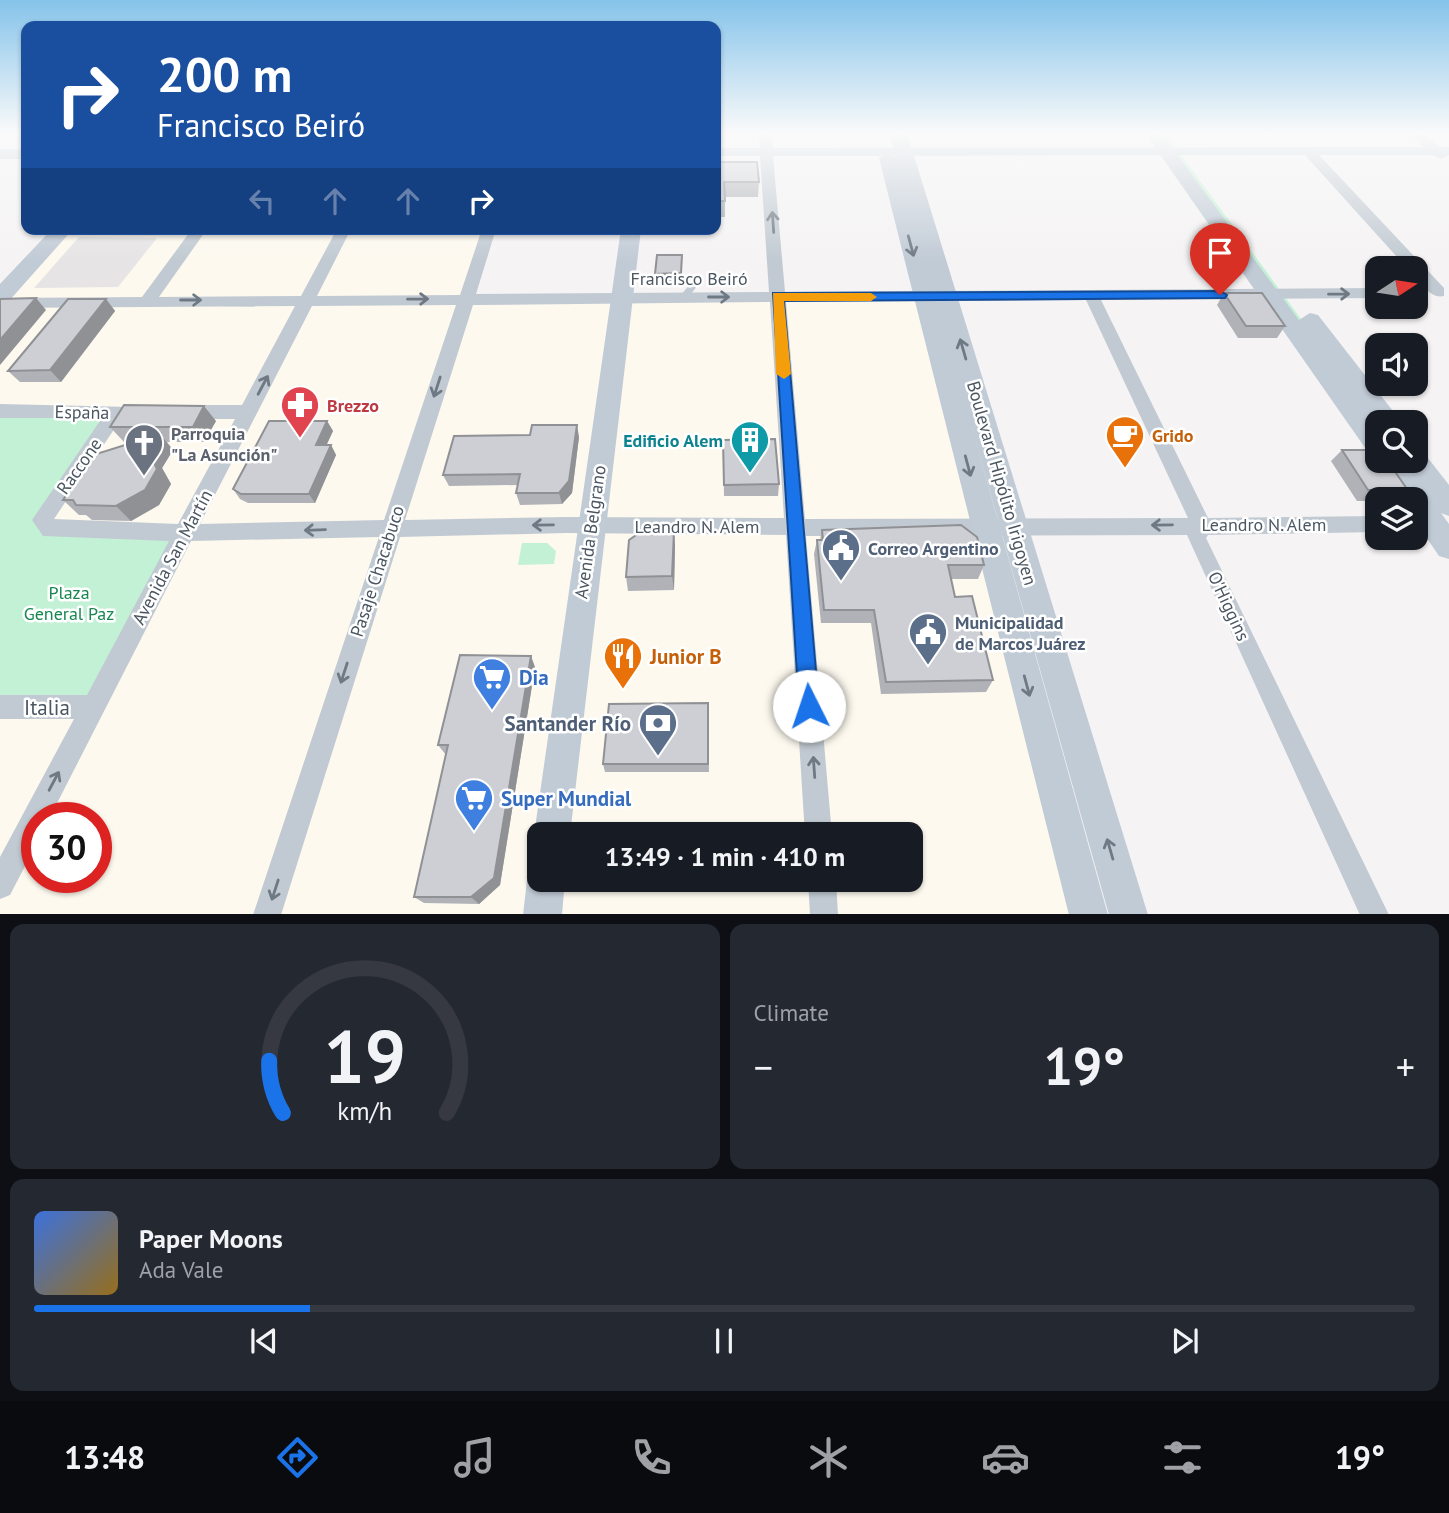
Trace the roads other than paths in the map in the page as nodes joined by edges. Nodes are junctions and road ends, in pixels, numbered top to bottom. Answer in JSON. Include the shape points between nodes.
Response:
{"nodes":[{"id":1,"x":769,"y":176,"type":"edge"},
{"id":2,"x":902,"y":176,"type":"edge"},
{"id":3,"x":1196,"y":176,"type":"edge"},
{"id":4,"x":1332,"y":176,"type":"edge"},
{"id":5,"x":38,"y":235,"type":"edge"},
{"id":6,"x":57,"y":235,"type":"edge"},
{"id":7,"x":196,"y":235,"type":"edge"},
{"id":8,"x":341,"y":235,"type":"edge"},
{"id":9,"x":487,"y":235,"type":"edge"},
{"id":10,"x":630,"y":235,"type":"edge"},
{"id":11,"x":0,"y":277,"type":"edge"},
{"id":12,"x":697,"y":281,"type":"dead end"},
{"id":13,"x":1443,"y":292,"type":"edge"},
{"id":14,"x":1365,"y":293,"type":"edge"},
{"id":15,"x":1281,"y":295,"type":"junction"},
{"id":16,"x":778,"y":296,"type":"junction"},
{"id":17,"x":0,"y":297,"type":"edge"},
{"id":18,"x":622,"y":297,"type":"junction"},
{"id":19,"x":684,"y":297,"type":"junction"},
{"id":20,"x":936,"y":297,"type":"junction"},
{"id":21,"x":1092,"y":297,"type":"junction"},
{"id":22,"x":466,"y":299,"type":"junction"},
{"id":23,"x":148,"y":300,"type":"junction"},
{"id":24,"x":307,"y":300,"type":"junction"},
{"id":25,"x":0,"y":303,"type":"edge"},
{"id":26,"x":1377,"y":410,"type":"edge"},
{"id":27,"x":0,"y":411,"type":"edge"},
{"id":28,"x":116,"y":412,"type":"junction"},
{"id":29,"x":141,"y":412,"type":"edge"},
{"id":30,"x":167,"y":412,"type":"edge"},
{"id":31,"x":248,"y":412,"type":"junction"},
{"id":32,"x":1365,"y":426,"type":"edge"},
{"id":33,"x":1398,"y":473,"type":"edge"},
{"id":34,"x":1419,"y":473,"type":"edge"},
{"id":35,"x":42,"y":520,"type":"joint"},
{"id":36,"x":1434,"y":520,"type":"edge"},
{"id":37,"x":1200,"y":524,"type":"junction"},
{"id":38,"x":1365,"y":524,"type":"edge"},
{"id":39,"x":590,"y":525,"type":"junction"},
{"id":40,"x":390,"y":527,"type":"junction"},
{"id":41,"x":796,"y":527,"type":"junction"},
{"id":42,"x":985,"y":528,"type":"junction"},
{"id":43,"x":1016,"y":529,"type":"junction"},
{"id":44,"x":185,"y":533,"type":"junction"},
{"id":45,"x":0,"y":707,"type":"edge"},
{"id":46,"x":93,"y":707,"type":"junction"},
{"id":47,"x":554,"y":822,"type":"edge"},
{"id":48,"x":817,"y":822,"type":"edge"},
{"id":49,"x":0,"y":885,"type":"edge"},
{"id":50,"x":545,"y":892,"type":"edge"},
{"id":51,"x":823,"y":892,"type":"edge"},
{"id":52,"x":267,"y":914,"type":"edge"},
{"id":53,"x":542,"y":914,"type":"edge"},
{"id":54,"x":824,"y":914,"type":"edge"},
{"id":55,"x":1089,"y":914,"type":"edge"},
{"id":56,"x":1129,"y":914,"type":"edge"},
{"id":57,"x":1375,"y":914,"type":"edge"}],
"edges":[{"from":16,"to":1,"type":"street","one_way":true},
{"from":2,"to":20,"type":"street","name":"Boulevard Hipólito Irigoyen"},
{"from":3,"to":15,"type":"street"},
{"from":4,"to":13,"type":"street"},
{"from":5,"to":11,"type":"street"},
{"from":6,"to":17,"type":"street"},
{"from":7,"to":23,"type":"street"},
{"from":8,"to":24,"type":"street","name":"Avenida San Martín"},
{"from":9,"to":22,"type":"street","name":"Pasaje Chacabuco"},
{"from":10,"to":18,"type":"street","name":"Avenida Belgrano"},
{"from":12,"to":19,"type":"lane"},
{"from":15,"to":14,"type":"street","name":"Francisco Beiró","one_way":true},
{"from":15,"to":21,"type":"street","name":"Francisco Beiró"},
{"from":15,"to":26,"type":"street"},
{"from":15,"to":32,"type":"street"},
{"from":19,"to":16,"type":"street","name":"Francisco Beiró","one_way":true},
{"from":16,"to":20,"type":"street","name":"Francisco Beiró"},
{"from":16,"to":41,"type":"street"},
{"from":18,"to":19,"type":"street","name":"Francisco Beiró"},
{"from":18,"to":22,"type":"street","name":"Francisco Beiró"},
{"from":18,"to":39,"type":"street","name":"Avenida Belgrano"},
{"from":20,"to":21,"type":"street","name":"Francisco Beiró"},
{"from":20,"to":42,"type":"street","name":"Boulevard Hipólito Irigoyen","one_way":true},
{"from":43,"to":20,"type":"street","name":"Boulevard Hipólito Irigoyen","one_way":true},
{"from":21,"to":37,"type":"street","name":"O'Higgins"},
{"from":24,"to":22,"type":"street","name":"Francisco Beiró","one_way":true},
{"from":22,"to":40,"type":"street","name":"Pasaje Chacabuco","one_way":true},
{"from":23,"to":24,"type":"street","name":"Francisco Beiró","one_way":true},
{"from":23,"to":25,"type":"street","name":"Francisco Beiró"},
{"from":31,"to":24,"type":"street","name":"Avenida San Martín","one_way":true},
{"from":27,"to":28,"type":"street","name":"España"},
{"from":28,"to":29,"type":"street","name":"España"},
{"from":28,"to":35,"type":"street","name":"Raccone"},
{"from":30,"to":31,"type":"street"},
{"from":31,"to":44,"type":"street","name":"Avenida San Martín"},
{"from":33,"to":36,"type":"street"},
{"from":34,"to":36,"type":"street"},
{"from":35,"to":44,"type":"street","name":"Leandro N. Alem","via":[[50,530]]},
{"from":37,"to":38,"type":"street","name":"Leandro N. Alem"},
{"from":37,"to":43,"type":"street","name":"Leandro N. Alem","one_way":true},
{"from":37,"to":57,"type":"street","name":"O'Higgins","via":[[1196,538]]},
{"from":39,"to":40,"type":"street","name":"Leandro N. Alem","one_way":true},
{"from":39,"to":41,"type":"street","name":"Leandro N. Alem"},
{"from":39,"to":47,"type":"street","name":"Avenida Belgrano"},
{"from":40,"to":44,"type":"street","name":"Leandro N. Alem","one_way":true},
{"from":40,"to":52,"type":"street","name":"Pasaje Chacabuco","one_way":true},
{"from":41,"to":42,"type":"street","name":"Leandro N. Alem"},
{"from":48,"to":41,"type":"street","one_way":true},
{"from":42,"to":43,"type":"street","name":"Leandro N. Alem"},
{"from":42,"to":55,"type":"street","name":"Boulevard Hipólito Irigoyen","one_way":true},
{"from":56,"to":43,"type":"street","name":"Boulevard Hipólito Irigoyen","one_way":true},
{"from":44,"to":46,"type":"street","name":"Avenida San Martín"},
{"from":45,"to":46,"type":"street","name":"Italia"},
{"from":49,"to":46,"type":"street","name":"Avenida San Martín","one_way":true},
{"from":50,"to":53,"type":"street"},
{"from":51,"to":54,"type":"street"}]}
